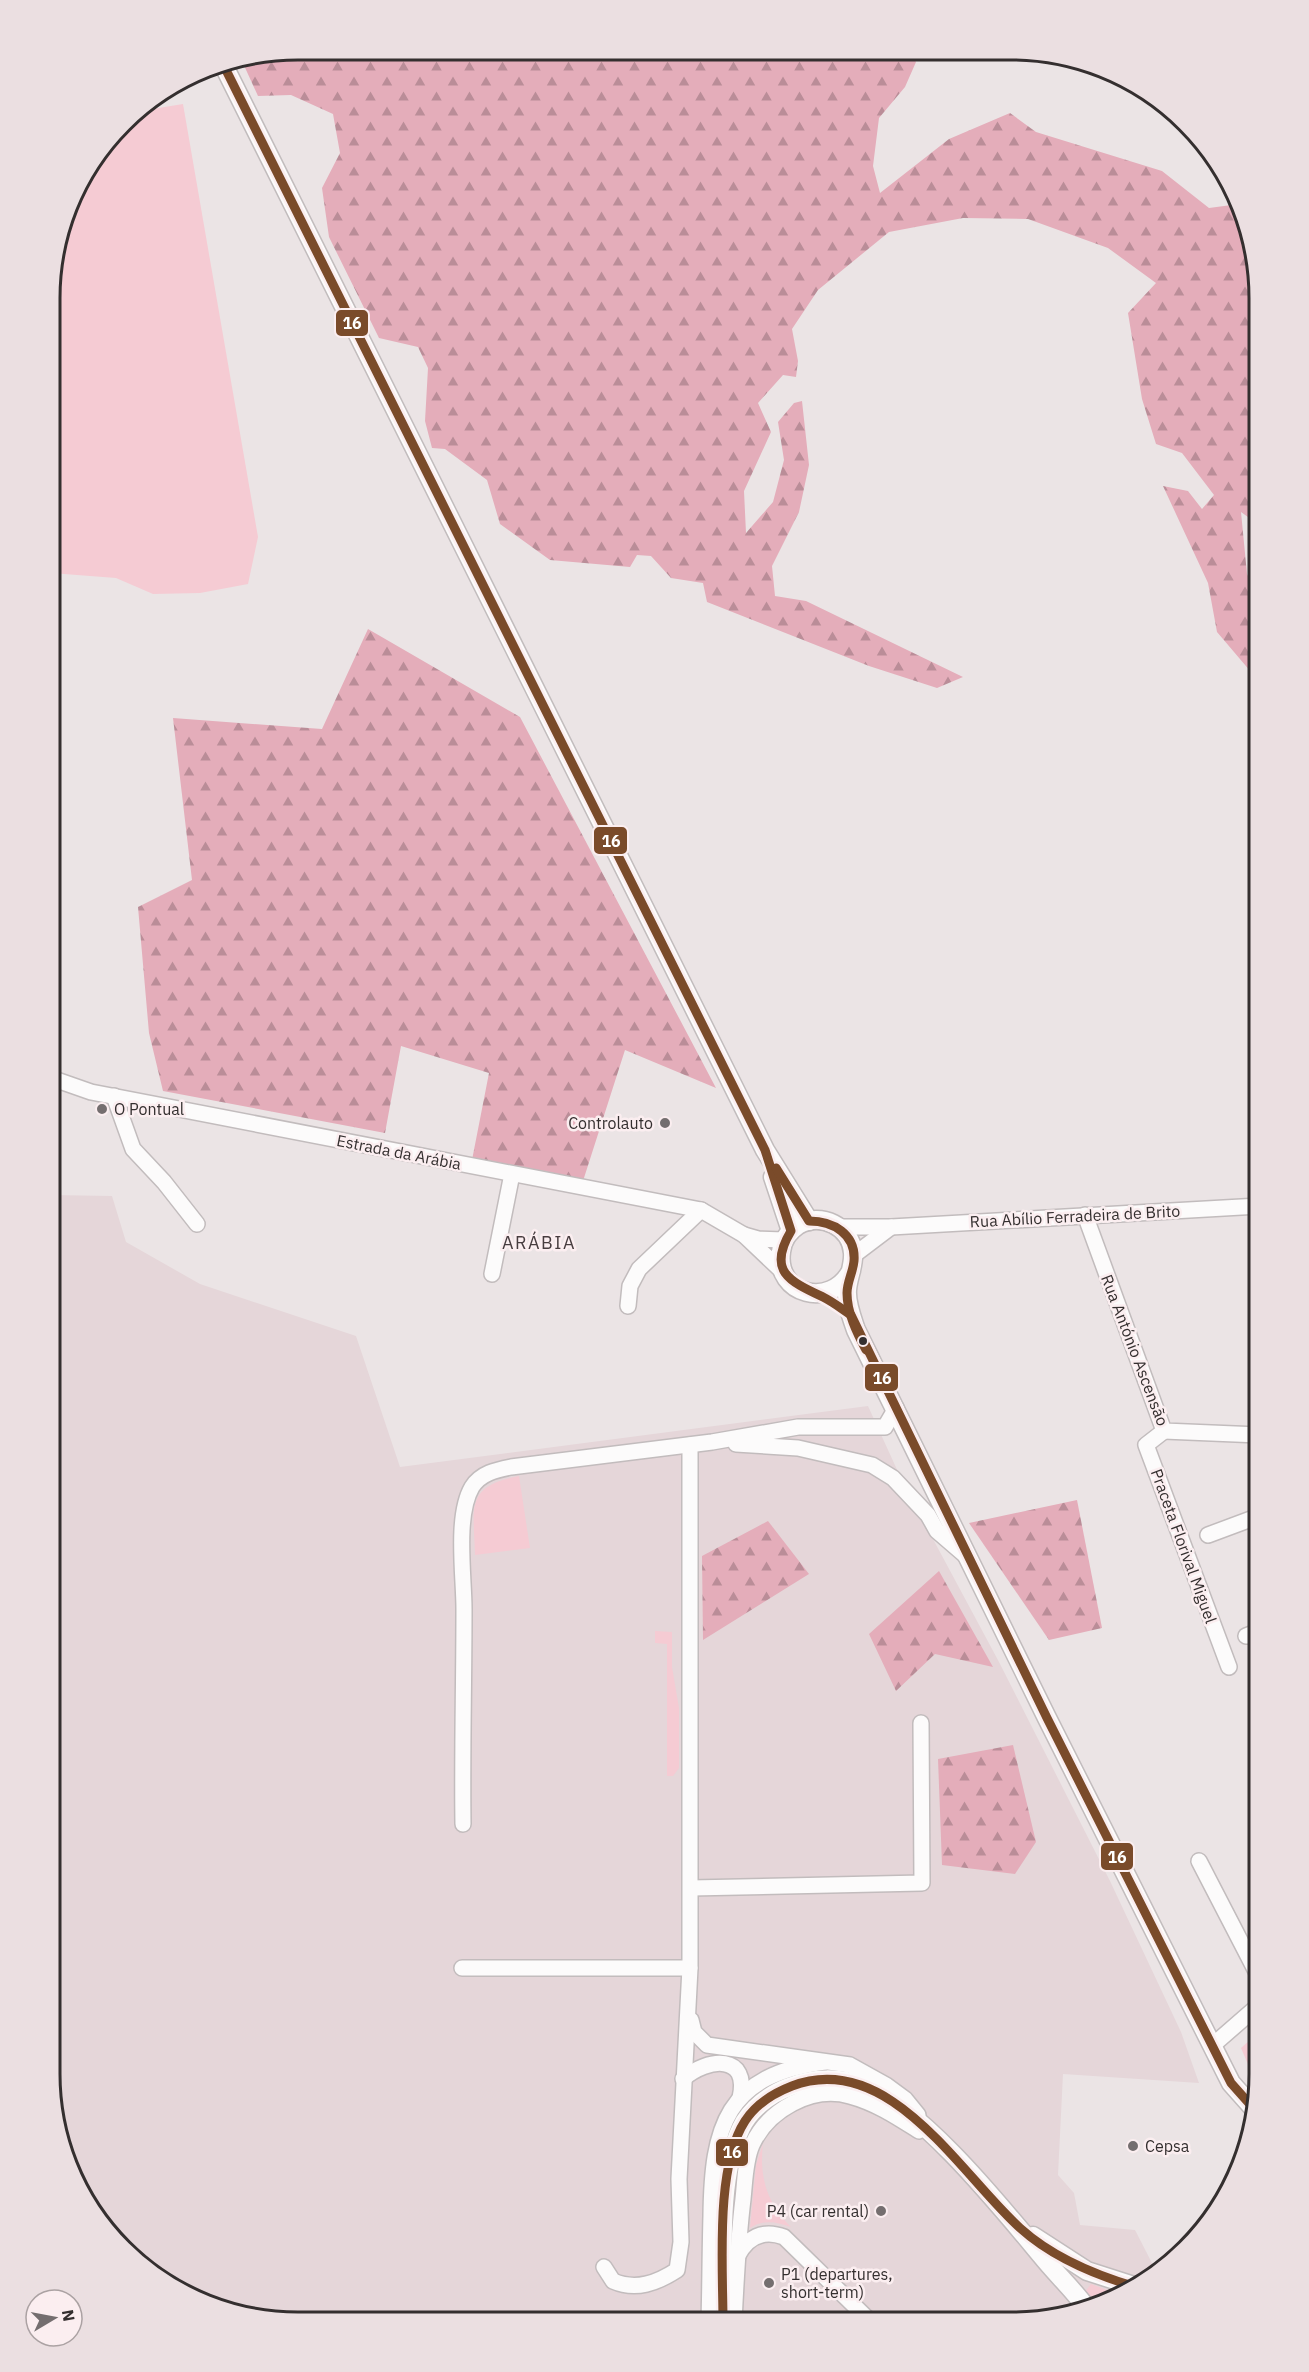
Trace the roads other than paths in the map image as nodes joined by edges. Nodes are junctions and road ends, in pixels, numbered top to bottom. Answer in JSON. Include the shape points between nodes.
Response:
{"nodes":[{"id":1,"x":227,"y":71,"type":"edge"},
{"id":2,"x":60,"y":1081,"type":"edge"},
{"id":3,"x":114,"y":1096,"type":"junction"},
{"id":4,"x":765,"y":1150,"type":"junction"},
{"id":5,"x":512,"y":1174,"type":"junction"},
{"id":6,"x":1249,"y":1207,"type":"edge"},
{"id":7,"x":701,"y":1210,"type":"junction"},
{"id":8,"x":1085,"y":1215,"type":"junction"},
{"id":9,"x":809,"y":1221,"type":"junction"},
{"id":10,"x":197,"y":1224,"type":"dead end"},
{"id":11,"x":839,"y":1227,"type":"junction"},
{"id":12,"x":891,"y":1227,"type":"junction"},
{"id":13,"x":744,"y":1235,"type":"junction"},
{"id":14,"x":788,"y":1235,"type":"junction"},
{"id":15,"x":852,"y":1263,"type":"junction"},
{"id":16,"x":783,"y":1272,"type":"junction"},
{"id":17,"x":492,"y":1274,"type":"dead end"},
{"id":18,"x":815,"y":1294,"type":"junction"},
{"id":19,"x":628,"y":1306,"type":"dead end"},
{"id":20,"x":851,"y":1315,"type":"junction"},
{"id":21,"x":896,"y":1408,"type":"junction"},
{"id":22,"x":1164,"y":1431,"type":"junction"},
{"id":23,"x":1249,"y":1435,"type":"edge"},
{"id":24,"x":712,"y":1442,"type":"junction"},
{"id":25,"x":690,"y":1445,"type":"junction"},
{"id":26,"x":1249,"y":1520,"type":"edge"},
{"id":27,"x":1208,"y":1535,"type":"dead end"},
{"id":28,"x":969,"y":1559,"type":"junction"},
{"id":29,"x":1229,"y":1667,"type":"dead end"},
{"id":30,"x":921,"y":1723,"type":"dead end"},
{"id":31,"x":463,"y":1824,"type":"dead end"},
{"id":32,"x":1199,"y":1861,"type":"dead end"},
{"id":33,"x":691,"y":1888,"type":"junction"},
{"id":34,"x":1249,"y":1958,"type":"edge"},
{"id":35,"x":462,"y":1968,"type":"dead end"},
{"id":36,"x":690,"y":1968,"type":"junction"},
{"id":37,"x":689,"y":2014,"type":"junction"},
{"id":38,"x":1249,"y":2014,"type":"edge"},
{"id":39,"x":1213,"y":2045,"type":"junction"},
{"id":40,"x":825,"y":2062,"type":"junction"},
{"id":41,"x":683,"y":2079,"type":"junction"},
{"id":42,"x":740,"y":2098,"type":"junction"},
{"id":43,"x":1247,"y":2102,"type":"edge"},
{"id":44,"x":940,"y":2144,"type":"junction"},
{"id":45,"x":1021,"y":2229,"type":"junction"},
{"id":46,"x":736,"y":2258,"type":"junction"},
{"id":47,"x":604,"y":2267,"type":"dead end"},
{"id":48,"x":1124,"y":2283,"type":"edge"},
{"id":49,"x":1081,"y":2301,"type":"edge"},
{"id":50,"x":710,"y":2312,"type":"edge"},
{"id":51,"x":723,"y":2312,"type":"edge"},
{"id":52,"x":734,"y":2312,"type":"edge"},
{"id":53,"x":861,"y":2312,"type":"edge"}],
"edges":[{"from":1,"to":4,"type":"street"},
{"from":2,"to":3,"type":"street","name":"Estrada da Arábia"},
{"from":3,"to":5,"type":"street","name":"Estrada da Arábia"},
{"from":3,"to":10,"type":"street","via":[[133,1149]]},
{"from":4,"to":9,"type":"street"},
{"from":4,"to":14,"type":"street"},
{"from":5,"to":7,"type":"street","name":"Estrada da Arábia"},
{"from":5,"to":17,"type":"street"},
{"from":6,"to":8,"type":"street","name":"Rua Abílio Ferradeira de Brito"},
{"from":7,"to":13,"type":"street","name":"Estrada da Arábia"},
{"from":7,"to":19,"type":"street","via":[[639,1269],[630,1286]]},
{"from":8,"to":12,"type":"street","name":"Rua Abílio Ferradeira de Brito"},
{"from":8,"to":22,"type":"street","name":"Rua António Ascensão"},
{"from":9,"to":11,"type":"street","via":[[820,1220]]},
{"from":9,"to":14,"type":"street"},
{"from":11,"to":12,"type":"street","name":"Rua Abílio Ferradeira de Brito"},
{"from":11,"to":15,"type":"street","via":[[850,1240]]},
{"from":12,"to":15,"type":"street"},
{"from":13,"to":14,"type":"street","via":[[758,1239]]},
{"from":13,"to":16,"type":"street"},
{"from":14,"to":16,"type":"street","via":[[781,1250]]},
{"from":15,"to":18,"type":"street","via":[[847,1279],[833,1290]]},
{"from":15,"to":20,"type":"street","via":[[847,1291]]},
{"from":16,"to":18,"type":"street","via":[[796,1287]]},
{"from":18,"to":20,"type":"street"},
{"from":20,"to":21,"type":"street"},
{"from":21,"to":24,"type":"street","via":[[885,1427],[798,1427]]},
{"from":21,"to":28,"type":"street"},
{"from":22,"to":23,"type":"street","name":"Rua António Ascensão"},
{"from":22,"to":29,"type":"street","name":"Praceta Florival Miguel","via":[[1146,1445]]},
{"from":24,"to":25,"type":"street"},
{"from":24,"to":28,"type":"street","via":[[798,1448],[872,1465],[893,1478],[928,1515],[937,1531]]},
{"from":25,"to":31,"type":"street","via":[[494,1470],[472,1487],[466,1503],[462,1557]]},
{"from":25,"to":33,"type":"street"},
{"from":26,"to":27,"type":"street"},
{"from":28,"to":39,"type":"street"},
{"from":30,"to":33,"type":"street","via":[[922,1883]]},
{"from":32,"to":34,"type":"street"},
{"from":33,"to":36,"type":"street"},
{"from":35,"to":36,"type":"street"},
{"from":36,"to":37,"type":"street"},
{"from":37,"to":40,"type":"street","via":[[694,2032],[707,2045]]},
{"from":37,"to":41,"type":"street"},
{"from":38,"to":39,"type":"street"},
{"from":39,"to":43,"type":"street","via":[[1231,2083]]},
{"from":40,"to":42,"type":"street","via":[[778,2072]]},
{"from":40,"to":44,"type":"street","via":[[850,2065],[886,2085],[905,2099]]},
{"from":41,"to":42,"type":"street","via":[[710,2062],[723,2062],[731,2066],[743,2085]]},
{"from":41,"to":47,"type":"street","via":[[678,2179],[681,2242],[677,2270],[657,2283],[632,2286],[613,2281]]},
{"from":42,"to":50,"type":"street","via":[[726,2118],[711,2168]]},
{"from":44,"to":45,"type":"street"},
{"from":44,"to":46,"type":"street","via":[[892,2114],[847,2095],[807,2098],[790,2104],[775,2113],[751,2147]]},
{"from":44,"to":51,"type":"street","via":[[901,2106],[847,2081],[808,2081],[778,2091],[759,2105],[742,2126],[732,2157]]},
{"from":45,"to":48,"type":"street","via":[[1087,2271]]},
{"from":45,"to":49,"type":"street"},
{"from":46,"to":52,"type":"street"},
{"from":46,"to":53,"type":"street","via":[[743,2245],[758,2235],[784,2237]]}]}
